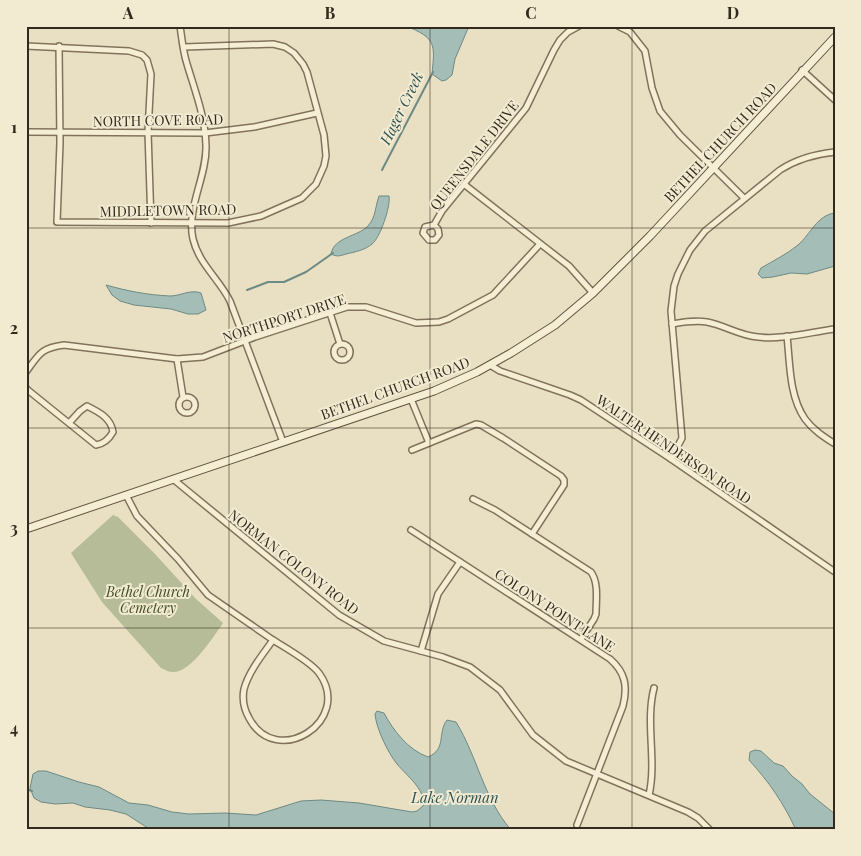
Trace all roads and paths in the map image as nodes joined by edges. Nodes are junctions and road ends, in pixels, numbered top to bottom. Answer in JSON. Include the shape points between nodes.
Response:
{"nodes":[{"id":1,"x":180,"y":26,"type":"edge"},
{"id":2,"x":579,"y":26,"type":"edge"},
{"id":3,"x":618,"y":26,"type":"edge"},
{"id":4,"x":835,"y":37,"type":"edge"},
{"id":5,"x":26,"y":46,"type":"edge"},
{"id":6,"x":60,"y":46,"type":"junction"},
{"id":7,"x":184,"y":47,"type":"junction"},
{"id":8,"x":802,"y":70,"type":"junction"},
{"id":9,"x":835,"y":100,"type":"edge"},
{"id":10,"x":318,"y":113,"type":"junction"},
{"id":11,"x":26,"y":132,"type":"edge"},
{"id":12,"x":60,"y":132,"type":"junction"},
{"id":13,"x":148,"y":132,"type":"junction"},
{"id":14,"x":205,"y":133,"type":"junction"},
{"id":15,"x":835,"y":152,"type":"edge"},
{"id":16,"x":714,"y":167,"type":"junction"},
{"id":17,"x":465,"y":185,"type":"junction"},
{"id":18,"x":744,"y":198,"type":"junction"},
{"id":19,"x":192,"y":222,"type":"junction"},
{"id":20,"x":151,"y":223,"type":"junction"},
{"id":21,"x":434,"y":225,"type":"dead end"},
{"id":22,"x":540,"y":244,"type":"junction"},
{"id":23,"x":593,"y":294,"type":"junction"},
{"id":24,"x":330,"y":313,"type":"junction"},
{"id":25,"x":672,"y":324,"type":"junction"},
{"id":26,"x":835,"y":329,"type":"edge"},
{"id":27,"x":787,"y":336,"type":"junction"},
{"id":28,"x":245,"y":341,"type":"junction"},
{"id":29,"x":340,"y":344,"type":"dead end"},
{"id":30,"x":177,"y":359,"type":"junction"},
{"id":31,"x":490,"y":365,"type":"junction"},
{"id":32,"x":26,"y":372,"type":"edge"},
{"id":33,"x":26,"y":388,"type":"edge"},
{"id":34,"x":183,"y":397,"type":"dead end"},
{"id":35,"x":412,"y":399,"type":"junction"},
{"id":36,"x":69,"y":423,"type":"junction"},
{"id":37,"x":283,"y":442,"type":"junction"},
{"id":38,"x":429,"y":443,"type":"junction"},
{"id":39,"x":835,"y":444,"type":"edge"},
{"id":40,"x":412,"y":450,"type":"dead end"},
{"id":41,"x":671,"y":459,"type":"junction"},
{"id":42,"x":173,"y":479,"type":"junction"},
{"id":43,"x":126,"y":495,"type":"junction"},
{"id":44,"x":474,"y":499,"type":"dead end"},
{"id":45,"x":26,"y":529,"type":"edge"},
{"id":46,"x":411,"y":530,"type":"dead end"},
{"id":47,"x":532,"y":534,"type":"junction"},
{"id":48,"x":460,"y":562,"type":"junction"},
{"id":49,"x":835,"y":572,"type":"edge"},
{"id":50,"x":581,"y":639,"type":"junction"},
{"id":51,"x":273,"y":640,"type":"junction"},
{"id":52,"x":421,"y":651,"type":"junction"},
{"id":53,"x":654,"y":688,"type":"dead end"},
{"id":54,"x":596,"y":775,"type":"junction"},
{"id":55,"x":649,"y":795,"type":"junction"},
{"id":56,"x":577,"y":825,"type":"dead end"},
{"id":57,"x":710,"y":830,"type":"edge"}],
"edges":[{"from":1,"to":7,"type":"street"},
{"from":2,"to":17,"type":"street","name":"QUEENSDALE DRIVE","via":[[560,40],[526,108]]},
{"from":3,"to":16,"type":"street","via":[[630,32],[646,51],[652,88],[660,111]]},
{"from":4,"to":8,"type":"street","name":"BETHEL CHURCH ROAD"},
{"from":5,"to":6,"type":"street"},
{"from":6,"to":12,"type":"street"},
{"from":6,"to":13,"type":"street","via":[[129,51],[142,55],[147,60],[150,74]]},
{"from":7,"to":10,"type":"street","name":"MIDDLETOWN ROAD","via":[[266,43],[285,47],[303,64]]},
{"from":7,"to":14,"type":"street"},
{"from":8,"to":9,"type":"street"},
{"from":8,"to":16,"type":"street","name":"BETHEL CHURCH ROAD"},
{"from":10,"to":14,"type":"street","name":"NORTH COVE ROAD","via":[[254,127]]},
{"from":10,"to":19,"type":"street","name":"MIDDLETOWN ROAD","via":[[326,156],[320,176],[308,193],[294,203],[242,221]]},
{"from":11,"to":12,"type":"street","name":"NORTH COVE ROAD"},
{"from":12,"to":13,"type":"street","name":"NORTH COVE ROAD"},
{"from":12,"to":20,"type":"street","name":"MIDDLETOWN ROAD","via":[[57,222]]},
{"from":13,"to":14,"type":"street","name":"NORTH COVE ROAD"},
{"from":13,"to":20,"type":"street"},
{"from":14,"to":19,"type":"street","via":[[205,156]]},
{"from":15,"to":18,"type":"street","via":[[789,164]]},
{"from":16,"to":18,"type":"street"},
{"from":16,"to":23,"type":"street","name":"BETHEL CHURCH ROAD"},
{"from":17,"to":21,"type":"street","name":"QUEENSDALE DRIVE"},
{"from":17,"to":22,"type":"street"},
{"from":18,"to":25,"type":"street","via":[[704,231],[687,256],[674,286]]},
{"from":19,"to":20,"type":"street","name":"MIDDLETOWN ROAD"},
{"from":19,"to":28,"type":"street","via":[[197,252],[225,291]]},
{"from":22,"to":23,"type":"street","via":[[569,266]]},
{"from":22,"to":24,"type":"street","name":"NORTHPORT DRIVE","via":[[493,295],[439,322],[416,323],[366,307],[347,307]]},
{"from":23,"to":31,"type":"street","name":"BETHEL CHURCH ROAD","via":[[555,325]]},
{"from":24,"to":28,"type":"street","name":"NORTHPORT DRIVE"},
{"from":24,"to":29,"type":"street"},
{"from":25,"to":27,"type":"street","via":[[700,321],[756,337]]},
{"from":25,"to":41,"type":"street","via":[[682,431],[680,444]]},
{"from":26,"to":27,"type":"street"},
{"from":27,"to":39,"type":"street","via":[[800,410],[812,426]]},
{"from":28,"to":30,"type":"street","name":"NORTHPORT DRIVE","via":[[203,357]]},
{"from":28,"to":37,"type":"street"},
{"from":30,"to":32,"type":"street","name":"NORTHPORT DRIVE","via":[[64,345],[48,348],[39,354]]},
{"from":30,"to":34,"type":"street"},
{"from":31,"to":35,"type":"street","name":"BETHEL CHURCH ROAD"},
{"from":31,"to":41,"type":"street","name":"WALTER HENDERSON ROAD","via":[[581,400]]},
{"from":33,"to":36,"type":"street"},
{"from":35,"to":37,"type":"street","name":"BETHEL CHURCH ROAD"},
{"from":35,"to":38,"type":"street"},
{"from":36,"to":36,"type":"street","via":[[96,445],[113,432],[109,420],[87,406]]},
{"from":37,"to":42,"type":"street","name":"BETHEL CHURCH ROAD"},
{"from":38,"to":40,"type":"street"},
{"from":38,"to":47,"type":"street","via":[[470,425],[481,425],[561,476],[564,485]]},
{"from":41,"to":49,"type":"street","name":"WALTER HENDERSON ROAD"},
{"from":42,"to":43,"type":"street","name":"BETHEL CHURCH ROAD"},
{"from":42,"to":52,"type":"street","name":"NORMAN COLONY ROAD","via":[[339,615],[384,641]]},
{"from":43,"to":45,"type":"street","name":"BETHEL CHURCH ROAD"},
{"from":43,"to":51,"type":"street","via":[[137,516],[208,595]]},
{"from":44,"to":47,"type":"street"},
{"from":46,"to":48,"type":"street","name":"COLONY POINT LANE"},
{"from":47,"to":50,"type":"street","via":[[594,575],[596,614]]},
{"from":48,"to":50,"type":"street","name":"COLONY POINT LANE"},
{"from":48,"to":52,"type":"street","via":[[438,594]]},
{"from":50,"to":54,"type":"street","name":"COLONY POINT LANE","via":[[617,665],[626,682],[624,706]]},
{"from":51,"to":51,"type":"street","via":[[250,675],[245,687],[244,705],[251,722],[266,735],[279,740],[294,739],[309,733],[322,720],[327,706],[327,690],[318,671]]},
{"from":52,"to":54,"type":"street","name":"NORMAN COLONY ROAD","via":[[456,661],[476,671],[500,690],[539,741],[566,761]]},
{"from":53,"to":55,"type":"street","via":[[650,702],[652,780]]},
{"from":54,"to":55,"type":"street","name":"NORMAN COLONY ROAD"},
{"from":54,"to":56,"type":"street","name":"COLONY POINT LANE"},
{"from":55,"to":57,"type":"street","name":"NORMAN COLONY ROAD","via":[[688,812]]}]}
